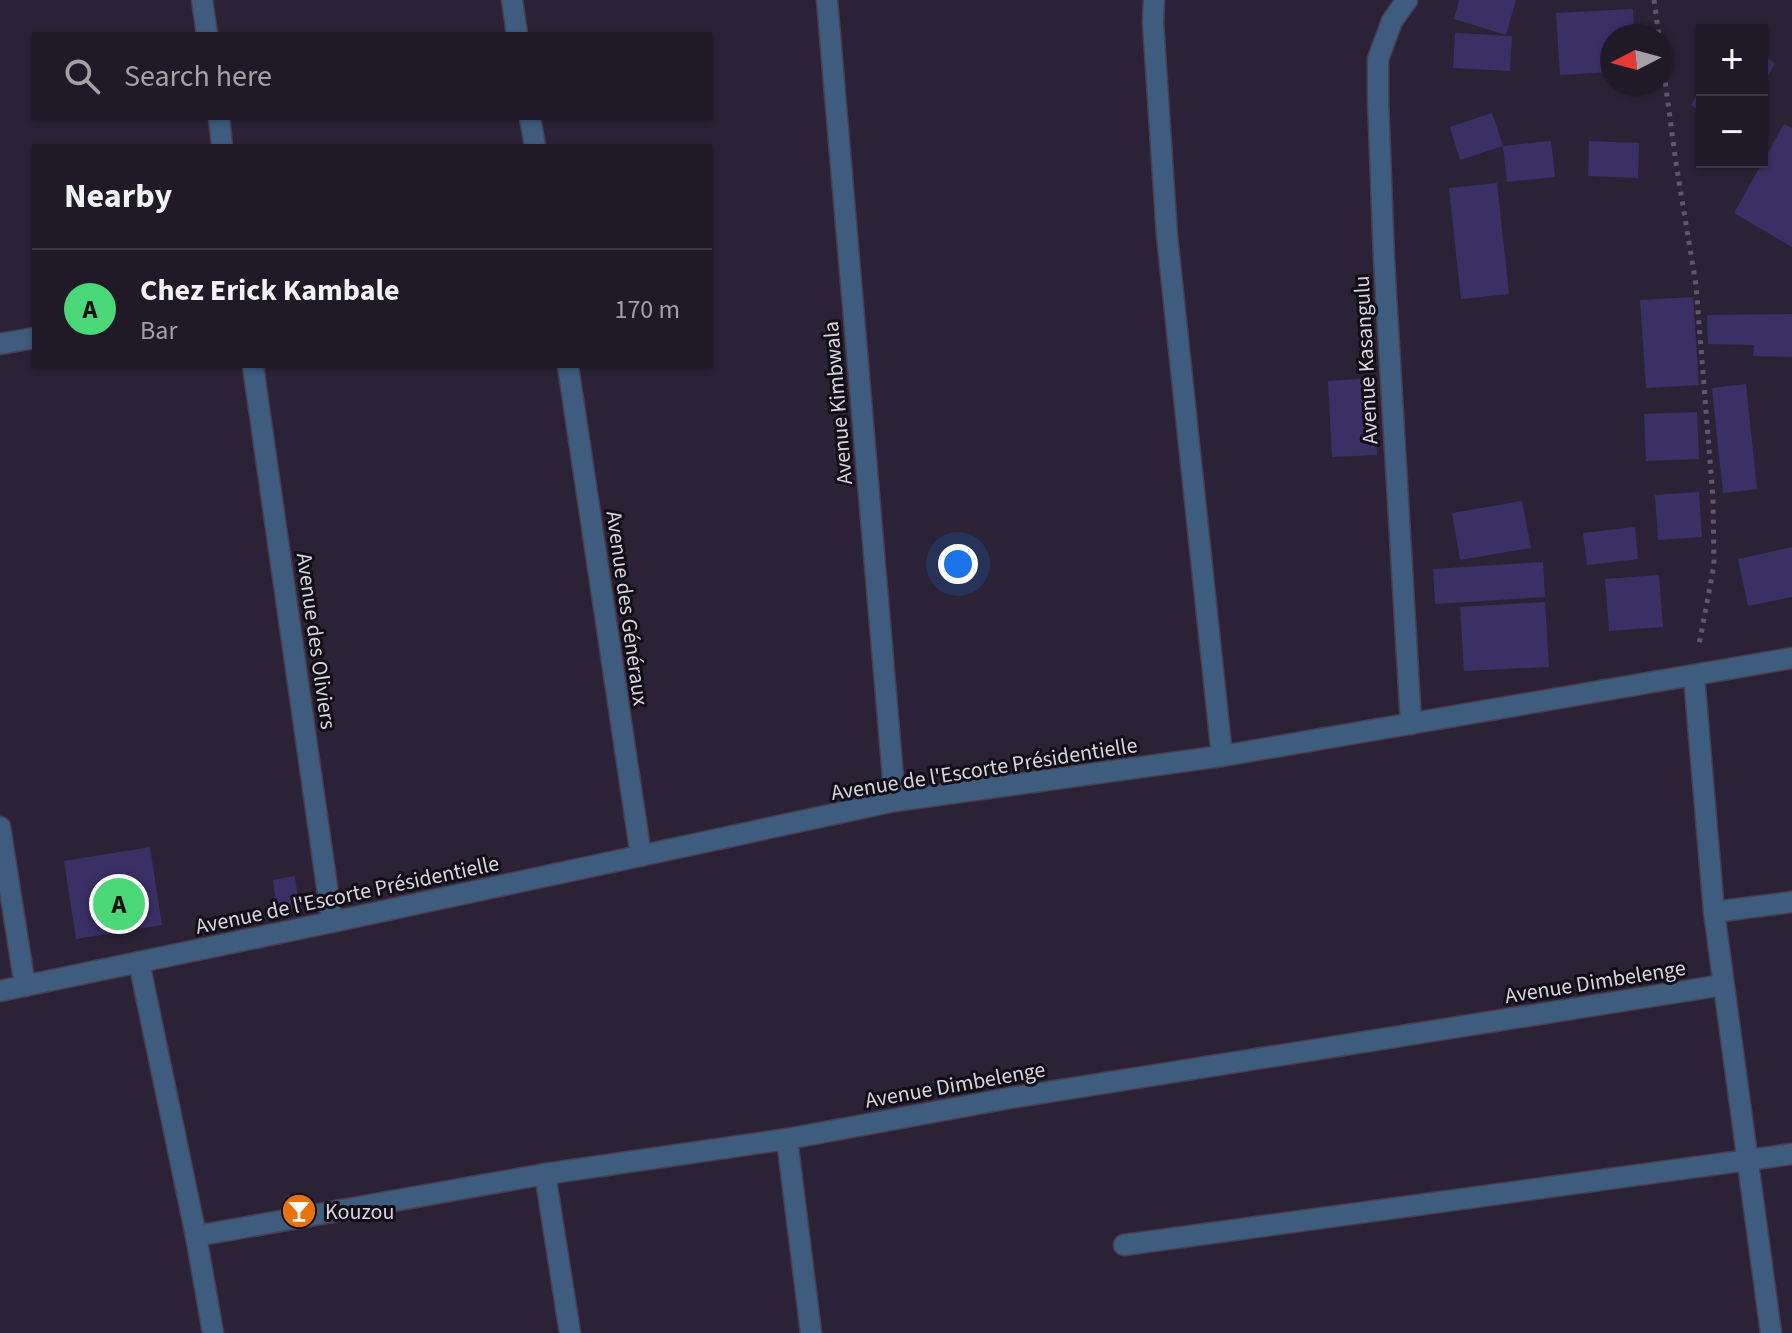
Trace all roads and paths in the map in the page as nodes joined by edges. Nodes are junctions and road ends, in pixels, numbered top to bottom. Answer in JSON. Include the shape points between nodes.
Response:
{"nodes":[{"id":1,"x":202,"y":0,"type":"edge"},
{"id":2,"x":512,"y":0,"type":"edge"},
{"id":3,"x":827,"y":0,"type":"edge"},
{"id":4,"x":1154,"y":0,"type":"edge"},
{"id":5,"x":1407,"y":0,"type":"edge"},
{"id":6,"x":1654,"y":0,"type":"edge"},
{"id":7,"x":1657,"y":24,"type":"edge"},
{"id":8,"x":207,"y":32,"type":"edge"},
{"id":9,"x":517,"y":32,"type":"edge"},
{"id":10,"x":1667,"y":96,"type":"edge"},
{"id":11,"x":219,"y":120,"type":"edge"},
{"id":12,"x":530,"y":120,"type":"edge"},
{"id":13,"x":222,"y":144,"type":"edge"},
{"id":14,"x":535,"y":144,"type":"edge"},
{"id":15,"x":32,"y":338,"type":"edge"},
{"id":16,"x":0,"y":344,"type":"edge"},
{"id":17,"x":253,"y":368,"type":"edge"},
{"id":18,"x":568,"y":368,"type":"edge"},
{"id":19,"x":1792,"y":658,"type":"edge"},
{"id":20,"x":1694,"y":676,"type":"junction"},
{"id":21,"x":1411,"y":724,"type":"junction"},
{"id":22,"x":1222,"y":756,"type":"junction"},
{"id":23,"x":895,"y":801,"type":"junction"},
{"id":24,"x":0,"y":827,"type":"edge"},
{"id":25,"x":641,"y":856,"type":"junction"},
{"id":26,"x":1792,"y":902,"type":"edge"},
{"id":27,"x":1714,"y":912,"type":"junction"},
{"id":28,"x":332,"y":922,"type":"junction"},
{"id":29,"x":139,"y":962,"type":"junction"},
{"id":30,"x":1723,"y":985,"type":"junction"},
{"id":31,"x":25,"y":986,"type":"junction"},
{"id":32,"x":0,"y":991,"type":"edge"},
{"id":33,"x":787,"y":1139,"type":"junction"},
{"id":34,"x":1792,"y":1154,"type":"edge"},
{"id":35,"x":1747,"y":1159,"type":"junction"},
{"id":36,"x":545,"y":1174,"type":"junction"},
{"id":37,"x":196,"y":1236,"type":"junction"},
{"id":38,"x":1124,"y":1245,"type":"dead end"},
{"id":39,"x":213,"y":1333,"type":"edge"},
{"id":40,"x":570,"y":1333,"type":"edge"},
{"id":41,"x":811,"y":1333,"type":"edge"},
{"id":42,"x":1771,"y":1333,"type":"edge"}],
"edges":[{"from":1,"to":8,"type":"street"},
{"from":2,"to":9,"type":"street"},
{"from":3,"to":23,"type":"street","name":"Avenue Kimbwala"},
{"from":4,"to":22,"type":"street","via":[[1167,236]]},
{"from":5,"to":21,"type":"street","name":"Avenue Kasangulu","via":[[1392,21],[1378,59],[1378,99]]},
{"from":6,"to":7,"type":"path"},
{"from":10,"to":20,"type":"path","via":[[1696,285],[1713,499],[1714,565]]},
{"from":11,"to":13,"type":"street"},
{"from":12,"to":14,"type":"street"},
{"from":15,"to":16,"type":"street"},
{"from":17,"to":28,"type":"street","name":"Avenue des Oliviers"},
{"from":18,"to":25,"type":"street","name":"Avenue des Généraux"},
{"from":19,"to":20,"type":"street","name":"Avenue de l'Escorte Présidentielle"},
{"from":20,"to":21,"type":"street","name":"Avenue de l'Escorte Présidentielle"},
{"from":20,"to":27,"type":"street"},
{"from":21,"to":22,"type":"street","name":"Avenue de l'Escorte Présidentielle"},
{"from":22,"to":23,"type":"street","name":"Avenue de l'Escorte Présidentielle"},
{"from":23,"to":25,"type":"street","name":"Avenue de l'Escorte Présidentielle"},
{"from":24,"to":31,"type":"street"},
{"from":25,"to":28,"type":"street","name":"Avenue de l'Escorte Présidentielle"},
{"from":26,"to":27,"type":"street"},
{"from":27,"to":30,"type":"street"},
{"from":28,"to":29,"type":"street","name":"Avenue de l'Escorte Présidentielle"},
{"from":29,"to":31,"type":"street","name":"Avenue de l'Escorte Présidentielle"},
{"from":29,"to":37,"type":"street"},
{"from":30,"to":33,"type":"street","name":"Avenue Dimbelenge","via":[[1025,1095]]},
{"from":30,"to":35,"type":"street"},
{"from":31,"to":32,"type":"street","name":"Avenue de l'Escorte Présidentielle"},
{"from":33,"to":36,"type":"street","name":"Avenue Dimbelenge"},
{"from":33,"to":41,"type":"street"},
{"from":34,"to":35,"type":"street"},
{"from":35,"to":38,"type":"street"},
{"from":35,"to":42,"type":"street"},
{"from":36,"to":37,"type":"street","name":"Avenue Dimbelenge"},
{"from":36,"to":40,"type":"street"},
{"from":37,"to":39,"type":"street"}]}
